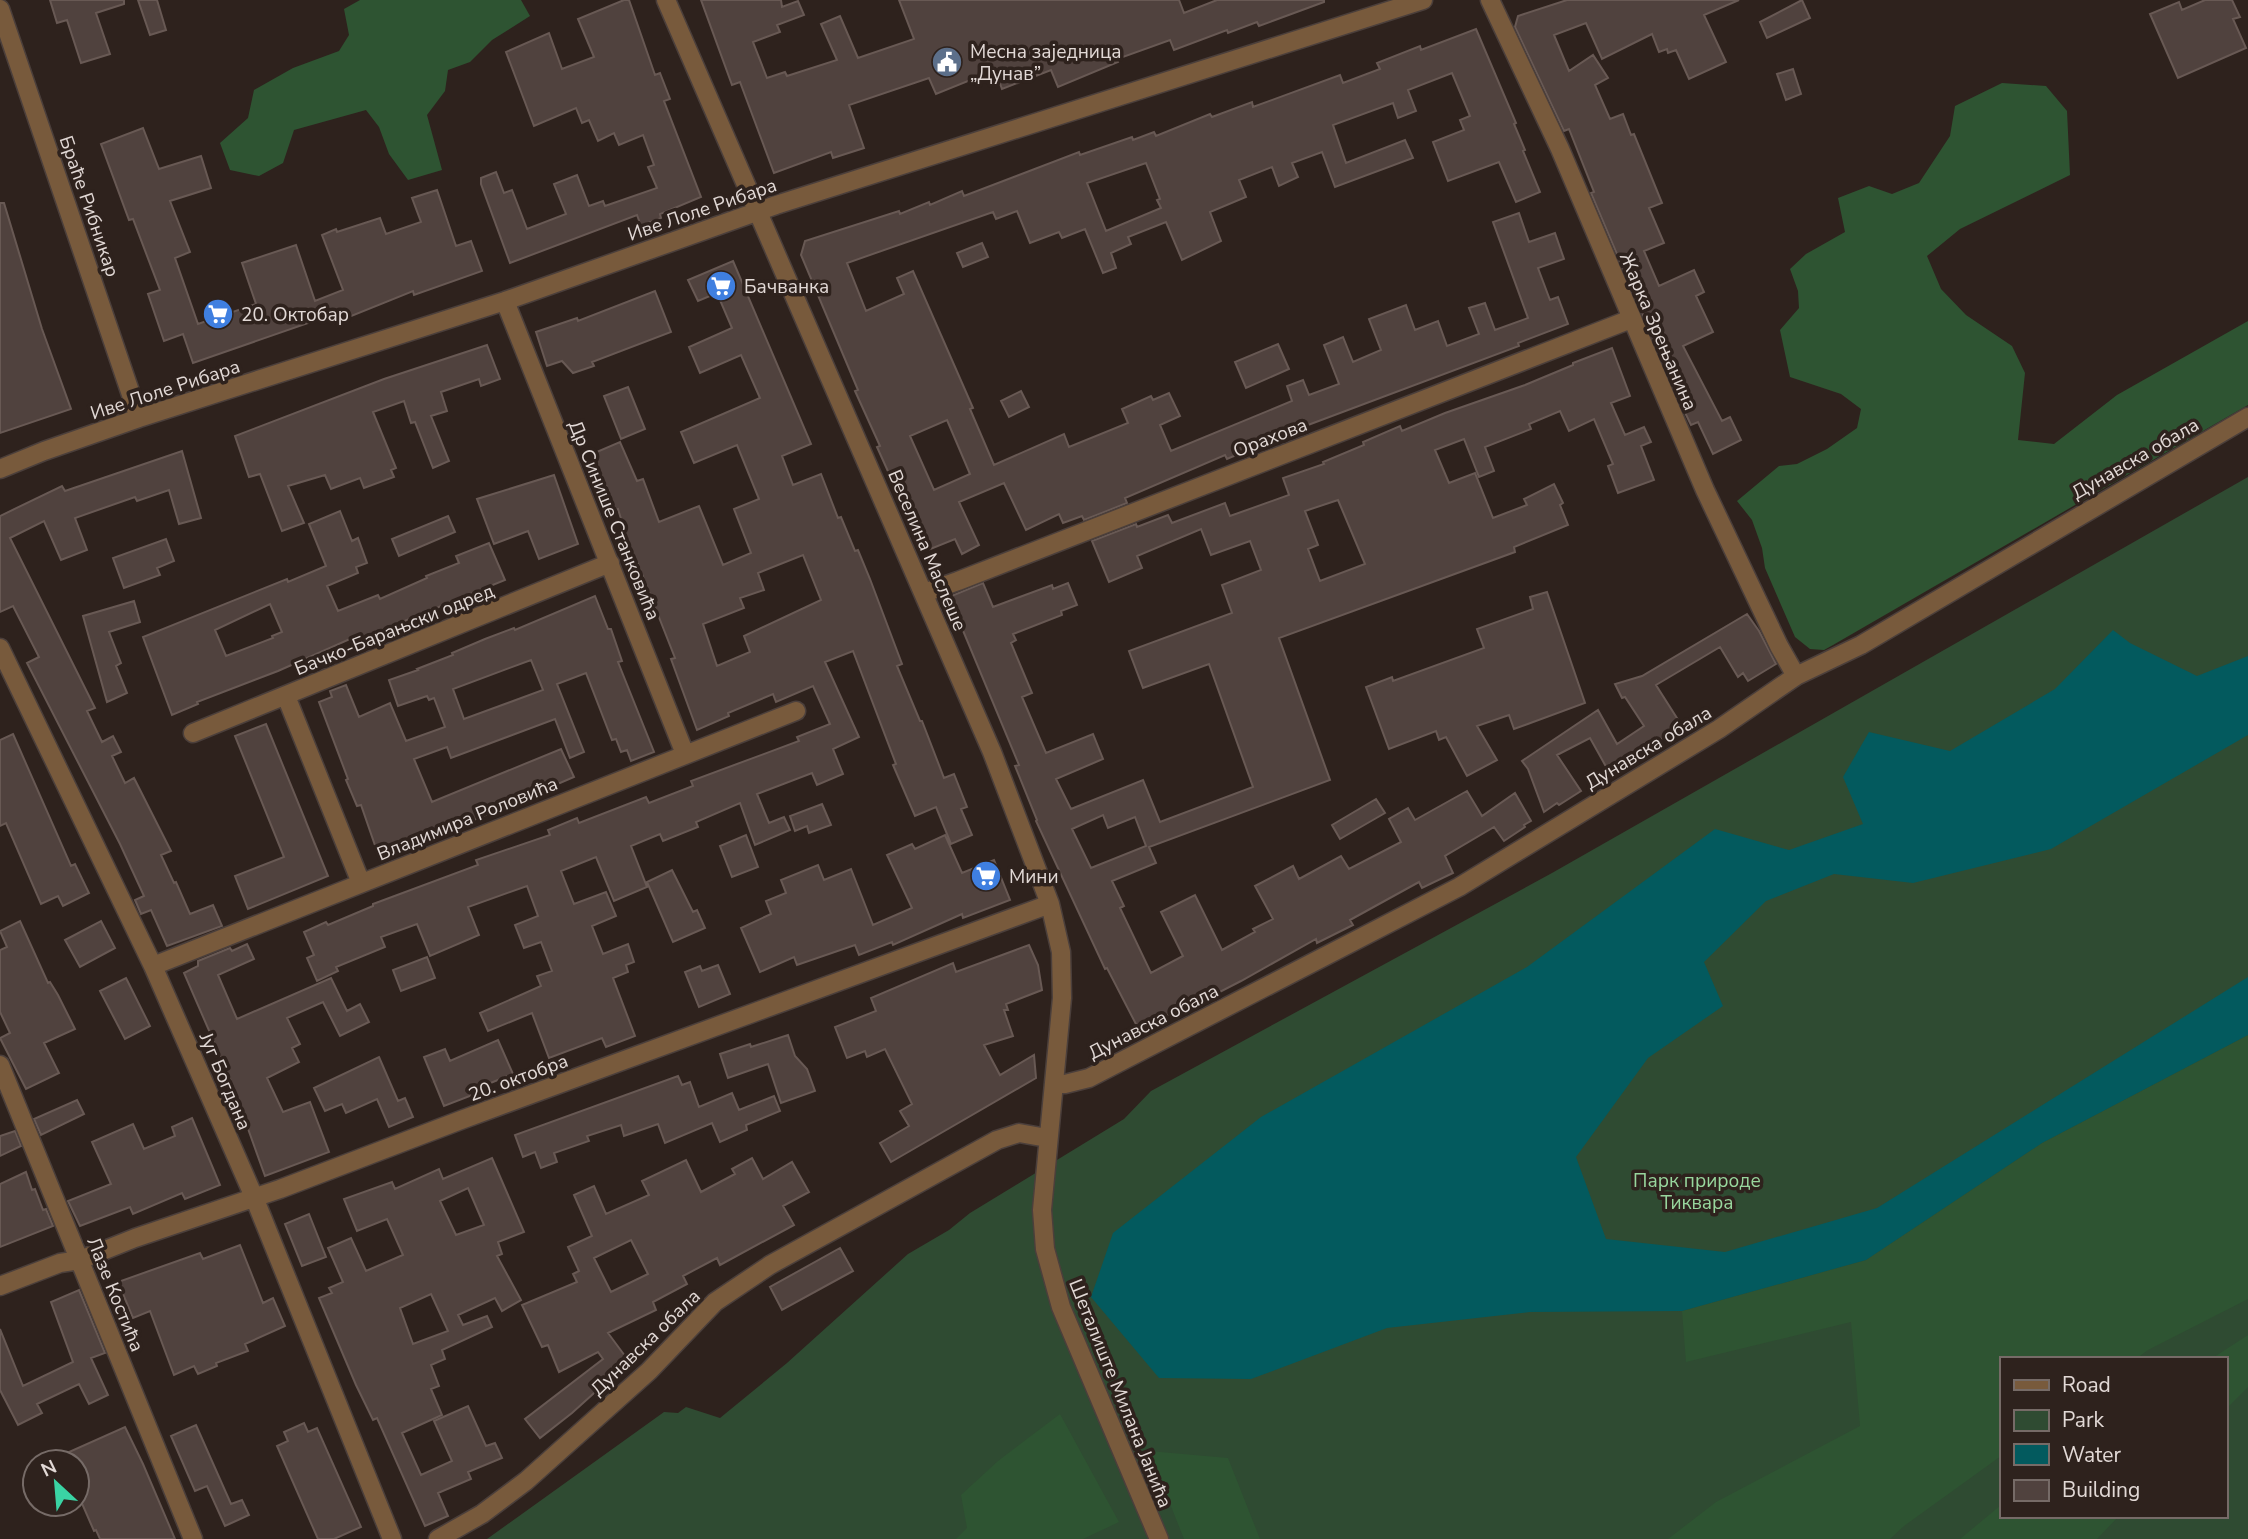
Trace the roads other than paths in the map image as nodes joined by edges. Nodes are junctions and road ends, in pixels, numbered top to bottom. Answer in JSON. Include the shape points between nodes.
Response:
{"nodes":[{"id":1,"x":666,"y":0,"type":"edge"},
{"id":2,"x":1423,"y":0,"type":"edge"},
{"id":3,"x":1490,"y":0,"type":"edge"},
{"id":4,"x":0,"y":9,"type":"edge"},
{"id":5,"x":758,"y":211,"type":"junction"},
{"id":6,"x":505,"y":301,"type":"junction"},
{"id":7,"x":1630,"y":319,"type":"junction"},
{"id":8,"x":2248,"y":417,"type":"edge"},
{"id":9,"x":139,"y":418,"type":"junction"},
{"id":10,"x":0,"y":469,"type":"edge"},
{"id":11,"x":610,"y":563,"type":"junction"},
{"id":12,"x":924,"y":593,"type":"junction"},
{"id":13,"x":0,"y":648,"type":"edge"},
{"id":14,"x":1796,"y":676,"type":"junction"},
{"id":15,"x":286,"y":696,"type":"junction"},
{"id":16,"x":796,"y":710,"type":"dead end"},
{"id":17,"x":193,"y":733,"type":"dead end"},
{"id":18,"x":685,"y":754,"type":"junction"},
{"id":19,"x":361,"y":883,"type":"junction"},
{"id":20,"x":1050,"y":904,"type":"junction"},
{"id":21,"x":153,"y":965,"type":"junction"},
{"id":22,"x":0,"y":1065,"type":"edge"},
{"id":23,"x":1055,"y":1084,"type":"junction"},
{"id":24,"x":1047,"y":1138,"type":"junction"},
{"id":25,"x":254,"y":1197,"type":"junction"},
{"id":26,"x":80,"y":1260,"type":"junction"},
{"id":27,"x":0,"y":1286,"type":"edge"},
{"id":28,"x":193,"y":1539,"type":"edge"},
{"id":29,"x":392,"y":1539,"type":"edge"},
{"id":30,"x":438,"y":1539,"type":"edge"},
{"id":31,"x":1159,"y":1539,"type":"edge"}],
"edges":[{"from":1,"to":5,"type":"street","name":"Веселина Маслеше"},
{"from":2,"to":5,"type":"street","name":"Иве Лоле Рибара"},
{"from":3,"to":7,"type":"street","name":"Жарка Зрењанина","via":[[1560,149]]},
{"from":4,"to":9,"type":"street","name":"Браће Рибникар"},
{"from":5,"to":6,"type":"street","name":"Иве Лоле Рибара"},
{"from":5,"to":12,"type":"street","name":"Веселина Маслеше"},
{"from":6,"to":9,"type":"street","name":"Иве Лоле Рибара"},
{"from":6,"to":11,"type":"street","name":"Др Синише Станковића"},
{"from":7,"to":12,"type":"street","name":"Орахова"},
{"from":7,"to":14,"type":"street","name":"Жарка Зрењанина","via":[[1704,490]]},
{"from":8,"to":14,"type":"street","name":"Дунавска обала","via":[[1861,645]]},
{"from":9,"to":10,"type":"street","name":"Иве Лоле Рибара"},
{"from":11,"to":15,"type":"street","name":"Бачко-Барањски одред"},
{"from":11,"to":18,"type":"street","name":"Др Синише Станковића"},
{"from":12,"to":20,"type":"street","name":"Веселина Маслеше"},
{"from":13,"to":21,"type":"street","name":"Југ Богдана"},
{"from":14,"to":23,"type":"street","name":"Дунавска обала","via":[[1719,729],[1459,887],[1089,1077]]},
{"from":15,"to":17,"type":"street","name":"Бачко-Барањски одред"},
{"from":15,"to":19,"type":"street"},
{"from":16,"to":18,"type":"street","name":"Владимира Роловића"},
{"from":18,"to":19,"type":"street","name":"Владимира Роловића"},
{"from":19,"to":21,"type":"street","name":"Владимира Роловића"},
{"from":20,"to":23,"type":"street","name":"Веселина Маслеше","via":[[1060,952],[1062,998]]},
{"from":20,"to":25,"type":"street","name":"20. октобра"},
{"from":21,"to":25,"type":"street","name":"Југ Богдана"},
{"from":22,"to":26,"type":"street","name":"Лазе Костића"},
{"from":23,"to":24,"type":"street","name":"Веселина Маслеше"},
{"from":24,"to":30,"type":"street","name":"Дунавска обала","via":[[1019,1133],[997,1139],[770,1265],[699,1316],[649,1371],[526,1481]]},
{"from":24,"to":31,"type":"street","name":"Шеталиште Милана Јанића","via":[[1042,1210],[1052,1282]]},
{"from":25,"to":26,"type":"street","name":"20. октобра"},
{"from":25,"to":29,"type":"street","name":"Југ Богдана"},
{"from":26,"to":27,"type":"street","name":"20. октобра"},
{"from":26,"to":28,"type":"street","name":"Лазе Костића"}]}
